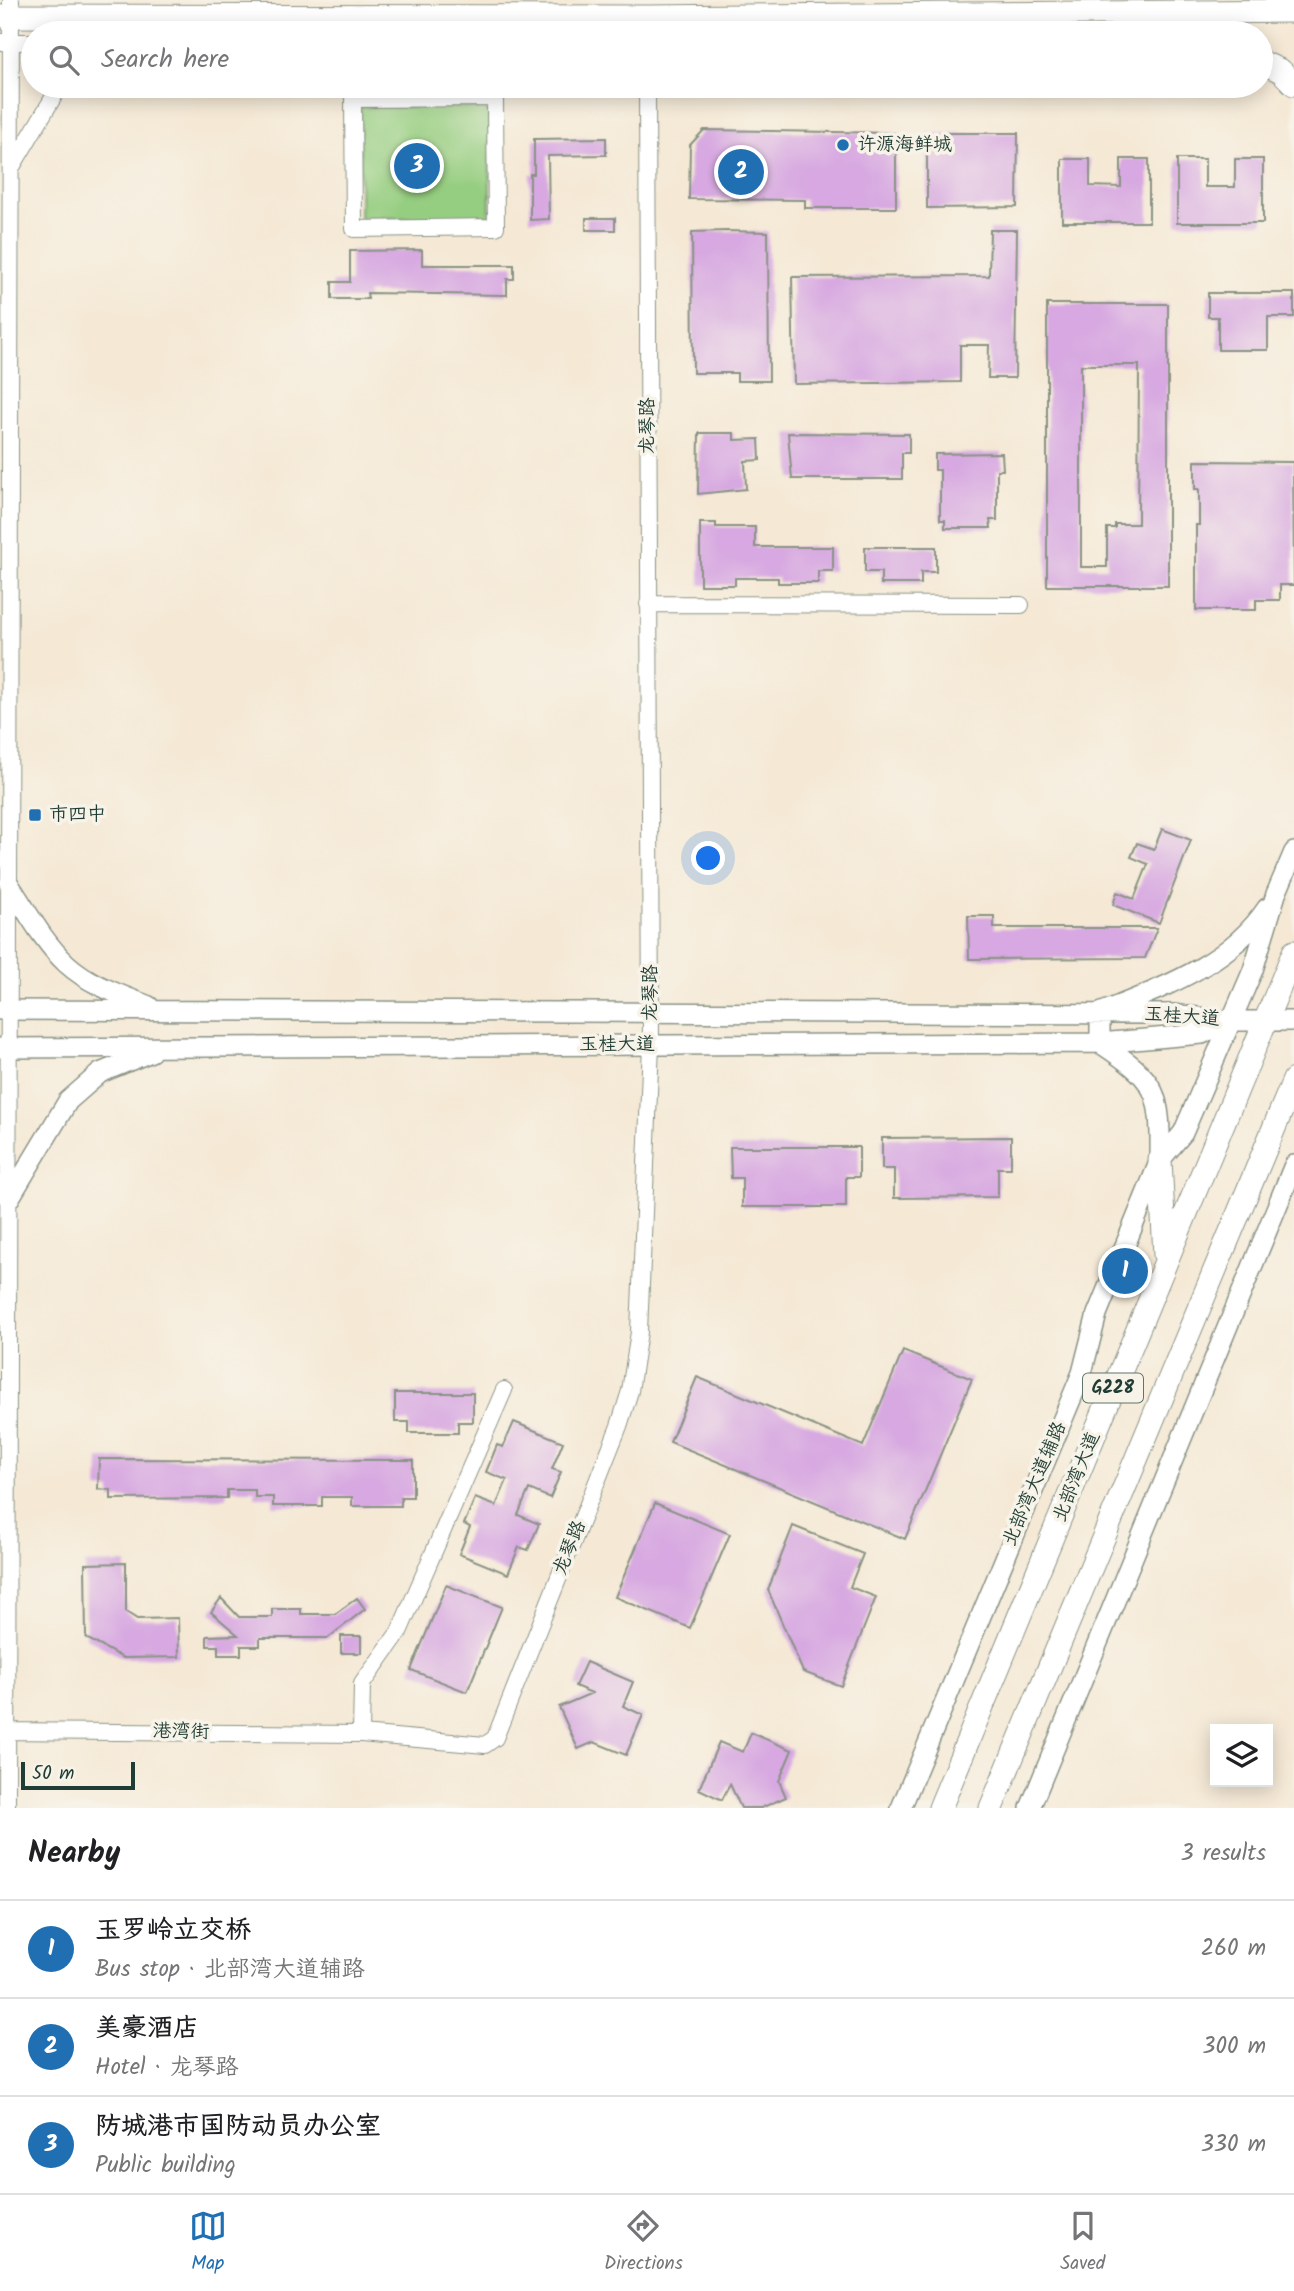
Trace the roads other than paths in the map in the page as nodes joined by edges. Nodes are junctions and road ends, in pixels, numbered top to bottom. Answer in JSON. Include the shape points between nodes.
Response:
{"nodes":[{"id":1,"x":7,"y":11,"type":"edge"},
{"id":2,"x":1294,"y":11,"type":"edge"},
{"id":3,"x":1152,"y":14,"type":"junction"},
{"id":4,"x":129,"y":16,"type":"junction"},
{"id":5,"x":123,"y":21,"type":"edge"},
{"id":6,"x":256,"y":21,"type":"edge"},
{"id":7,"x":831,"y":21,"type":"edge"},
{"id":8,"x":1137,"y":21,"type":"edge"},
{"id":9,"x":1168,"y":21,"type":"edge"},
{"id":10,"x":6,"y":42,"type":"edge"},
{"id":11,"x":1273,"y":67,"type":"edge"},
{"id":12,"x":1294,"y":84,"type":"edge"},
{"id":13,"x":53,"y":98,"type":"edge"},
{"id":14,"x":361,"y":98,"type":"edge"},
{"id":15,"x":495,"y":98,"type":"edge"},
{"id":16,"x":647,"y":98,"type":"edge"},
{"id":17,"x":0,"y":150,"type":"edge"},
{"id":18,"x":11,"y":170,"type":"junction"},
{"id":19,"x":648,"y":604,"type":"junction"},
{"id":20,"x":1021,"y":606,"type":"dead end"},
{"id":21,"x":5,"y":739,"type":"edge"},
{"id":22,"x":1294,"y":852,"type":"edge"},
{"id":23,"x":9,"y":884,"type":"junction"},
{"id":24,"x":1276,"y":894,"type":"junction"},
{"id":25,"x":1294,"y":952,"type":"edge"},
{"id":26,"x":5,"y":1010,"type":"edge"},
{"id":27,"x":160,"y":1011,"type":"junction"},
{"id":28,"x":651,"y":1012,"type":"junction"},
{"id":29,"x":1100,"y":1013,"type":"junction"},
{"id":30,"x":1230,"y":1021,"type":"junction"},
{"id":31,"x":1265,"y":1021,"type":"junction"},
{"id":32,"x":1294,"y":1021,"type":"edge"},
{"id":33,"x":1100,"y":1042,"type":"junction"},
{"id":34,"x":651,"y":1045,"type":"junction"},
{"id":35,"x":162,"y":1047,"type":"junction"},
{"id":36,"x":5,"y":1048,"type":"edge"},
{"id":37,"x":1294,"y":1080,"type":"edge"},
{"id":38,"x":1160,"y":1160,"type":"junction"},
{"id":39,"x":1294,"y":1165,"type":"edge"},
{"id":40,"x":4,"y":1192,"type":"edge"},
{"id":41,"x":1165,"y":1263,"type":"junction"},
{"id":42,"x":504,"y":1390,"type":"dead end"},
{"id":43,"x":4,"y":1731,"type":"edge"},
{"id":44,"x":361,"y":1734,"type":"junction"},
{"id":45,"x":7,"y":1808,"type":"edge"},
{"id":46,"x":901,"y":1808,"type":"edge"},
{"id":47,"x":940,"y":1808,"type":"edge"},
{"id":48,"x":991,"y":1808,"type":"edge"},
{"id":49,"x":1031,"y":1808,"type":"edge"}],
"edges":[{"from":1,"to":4,"type":"highway"},
{"from":1,"to":10,"type":"street"},
{"from":2,"to":3,"type":"highway"},
{"from":3,"to":7,"type":"highway"},
{"from":3,"to":8,"type":"street"},
{"from":3,"to":9,"type":"highway"},
{"from":4,"to":5,"type":"street"},
{"from":4,"to":6,"type":"highway"},
{"from":10,"to":18,"type":"street"},
{"from":11,"to":12,"type":"highway"},
{"from":13,"to":18,"type":"street"},
{"from":14,"to":15,"type":"street","via":[[353,99],[354,229],[496,227]]},
{"from":16,"to":19,"type":"street","name":"龙琴路"},
{"from":17,"to":18,"type":"street"},
{"from":18,"to":21,"type":"street"},
{"from":19,"to":20,"type":"street"},
{"from":19,"to":28,"type":"street","name":"龙琴路"},
{"from":21,"to":23,"type":"street"},
{"from":22,"to":24,"type":"main road","name":"北部湾大道辅路"},
{"from":23,"to":26,"type":"street"},
{"from":23,"to":27,"type":"main road","via":[[67,964],[105,989]]},
{"from":24,"to":29,"type":"main road","via":[[1254,927],[1187,978]]},
{"from":24,"to":30,"type":"main road","name":"北部湾大道辅路","via":[[1253,970]]},
{"from":25,"to":31,"type":"highway","name":"北部湾大道","number":"G228"},
{"from":26,"to":27,"type":"main road","name":"玉桂大道"},
{"from":26,"to":36,"type":"street"},
{"from":27,"to":28,"type":"main road","name":"玉桂大道"},
{"from":28,"to":29,"type":"main road","name":"玉桂大道"},
{"from":28,"to":34,"type":"street","name":"龙琴路"},
{"from":29,"to":30,"type":"main road","name":"玉桂大道"},
{"from":29,"to":33,"type":"main road"},
{"from":30,"to":31,"type":"main road","name":"玉桂大道"},
{"from":30,"to":33,"type":"main road","name":"玉桂大道","via":[[1202,1034]]},
{"from":30,"to":38,"type":"main road","name":"北部湾大道辅路","via":[[1183,1133]]},
{"from":31,"to":32,"type":"main road","name":"玉桂大道"},
{"from":31,"to":41,"type":"highway","name":"北部湾大道","number":"G228"},
{"from":33,"to":34,"type":"main road","name":"玉桂大道"},
{"from":33,"to":38,"type":"main road","via":[[1137,1067],[1155,1094]]},
{"from":34,"to":35,"type":"main road","name":"玉桂大道"},
{"from":34,"to":44,"type":"street","name":"龙琴路","via":[[639,1332],[630,1391],[495,1738],[485,1745]]},
{"from":35,"to":36,"type":"main road","name":"玉桂大道"},
{"from":35,"to":40,"type":"main road","via":[[100,1073],[68,1101]]},
{"from":36,"to":40,"type":"street"},
{"from":37,"to":48,"type":"highway","number":"G228"},
{"from":38,"to":41,"type":"highway"},
{"from":38,"to":46,"type":"main road","name":"北部湾大道辅路","via":[[1097,1314],[1082,1373]]},
{"from":39,"to":49,"type":"main road"},
{"from":40,"to":43,"type":"street"},
{"from":41,"to":47,"type":"highway","name":"北部湾大道","number":"G228"},
{"from":42,"to":44,"type":"street","via":[[399,1632],[362,1684]]},
{"from":43,"to":44,"type":"street","name":"港湾街"},
{"from":43,"to":45,"type":"street"}]}
